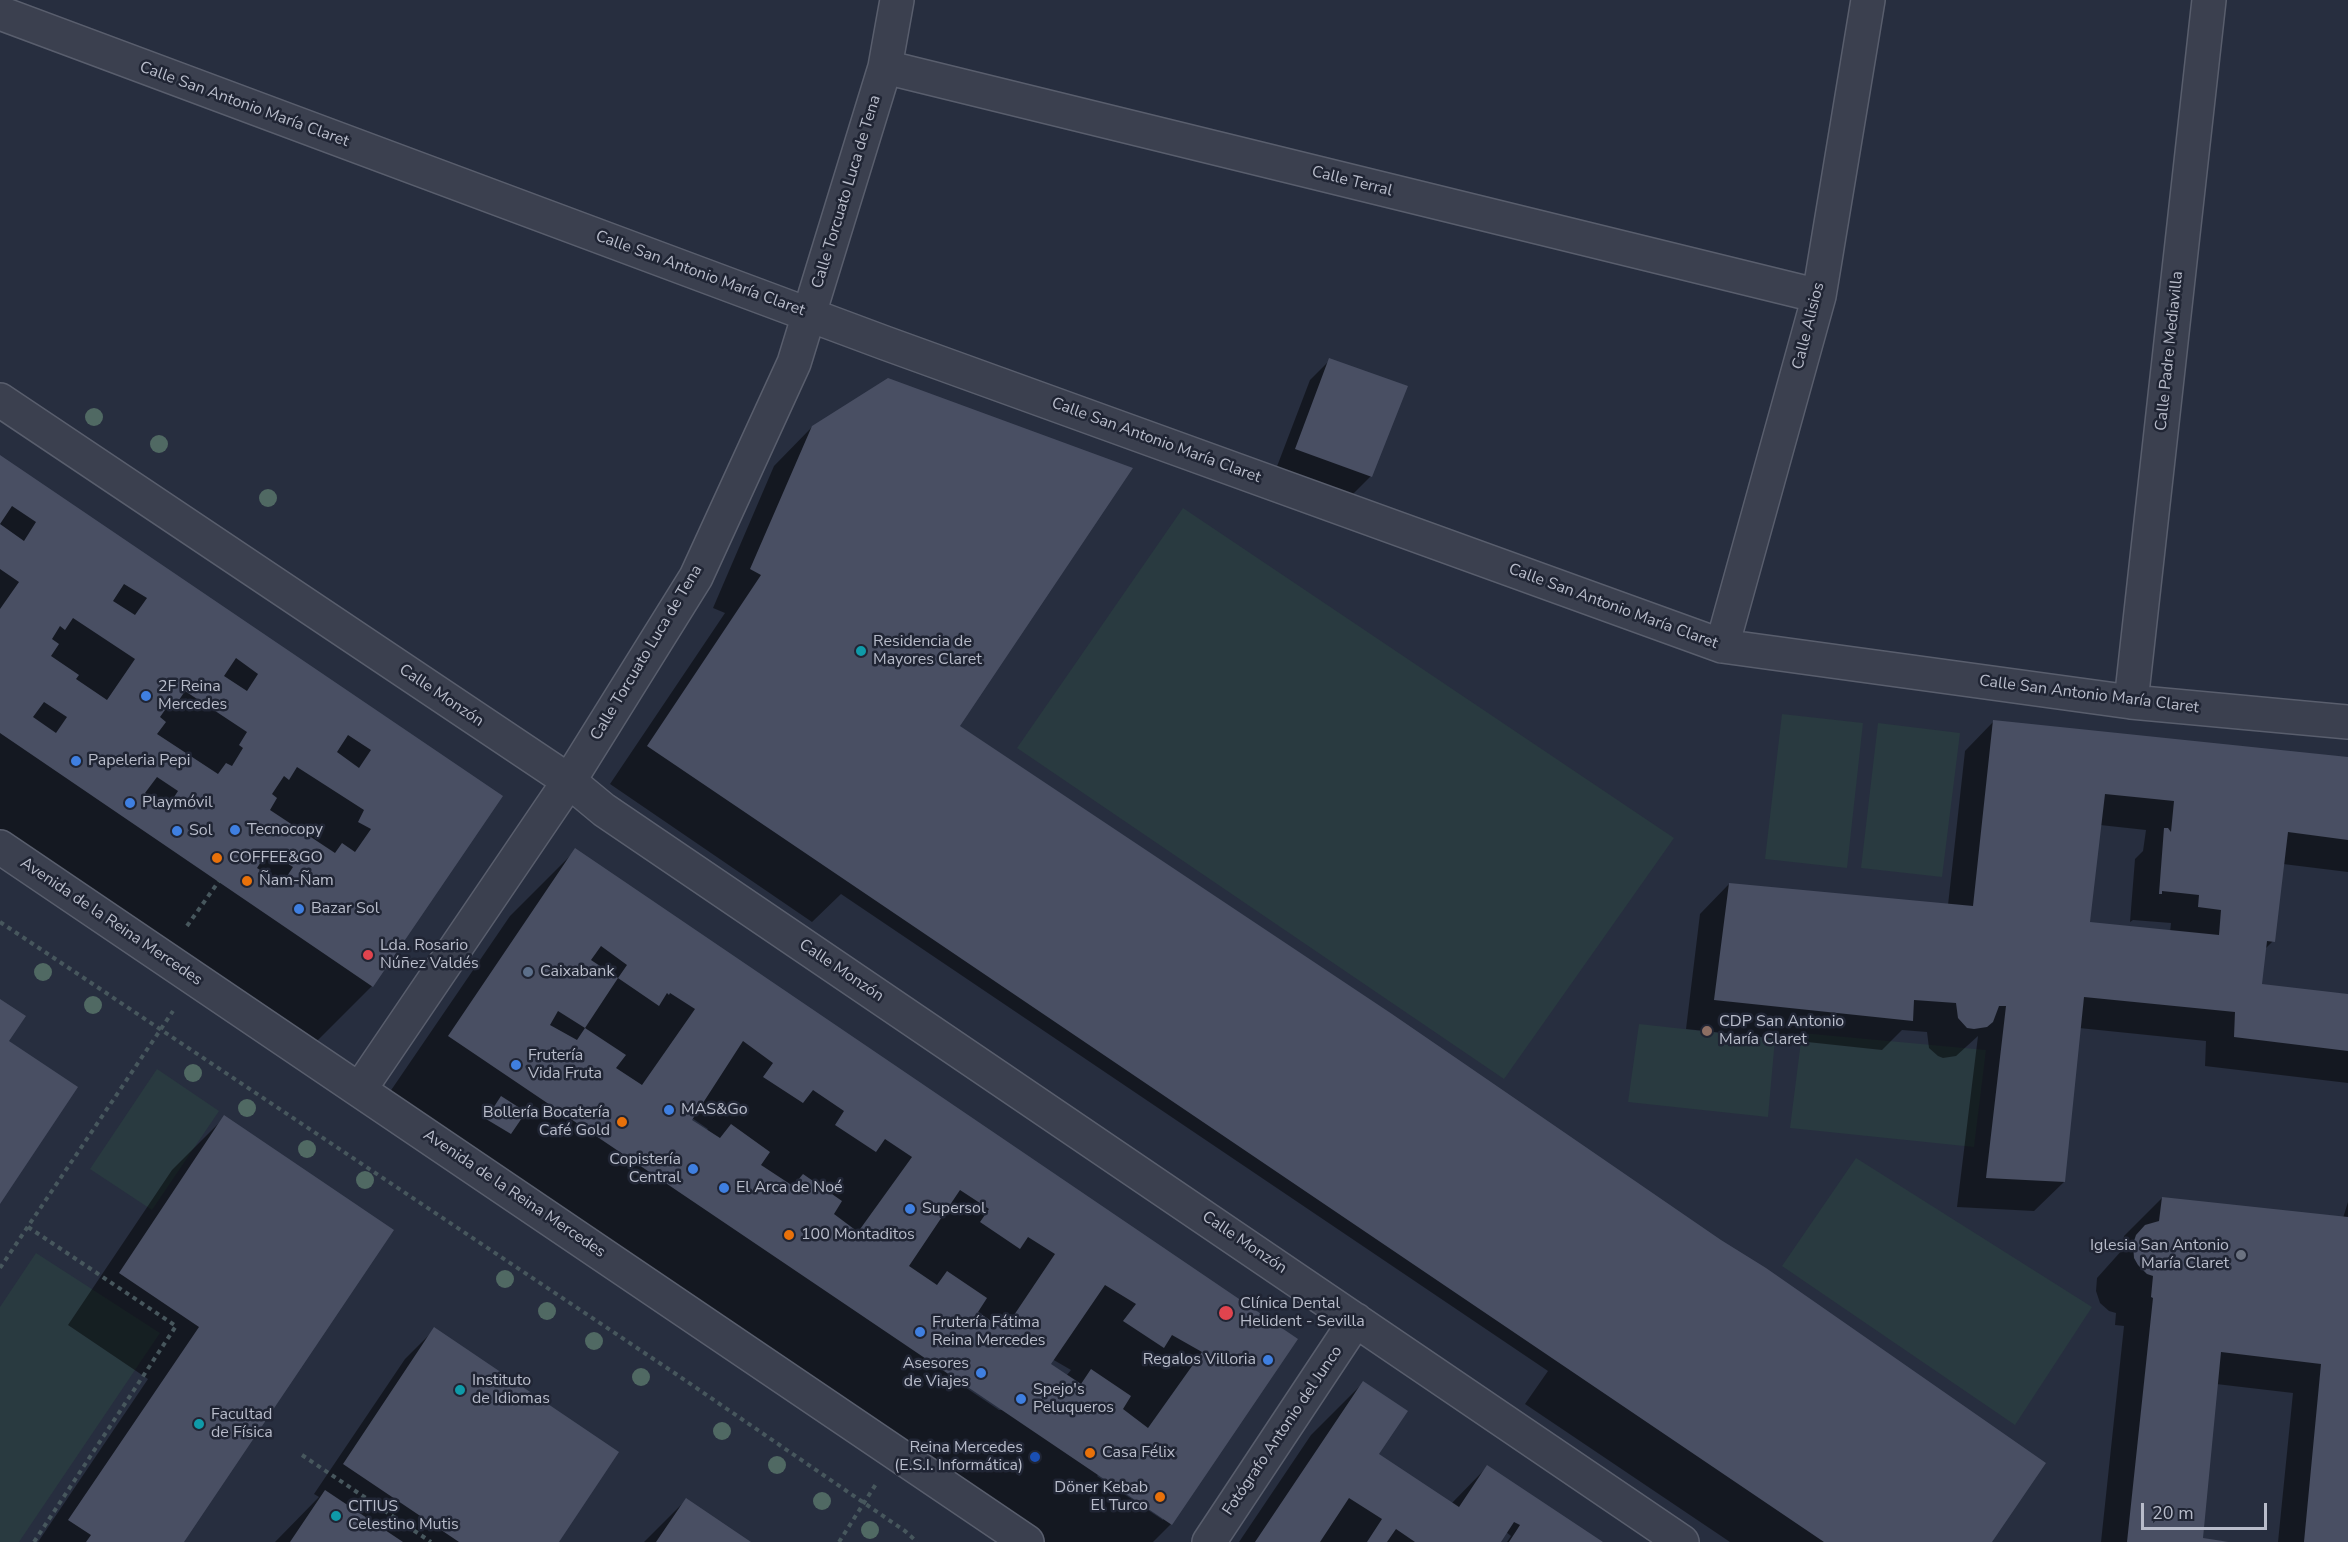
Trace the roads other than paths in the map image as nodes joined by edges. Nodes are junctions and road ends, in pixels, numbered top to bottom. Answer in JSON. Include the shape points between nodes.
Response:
{"nodes":[{"id":1,"x":897,"y":0,"type":"edge"},
{"id":2,"x":1868,"y":0,"type":"edge"},
{"id":3,"x":2209,"y":0,"type":"edge"},
{"id":4,"x":0,"y":14,"type":"edge"},
{"id":5,"x":885,"y":67,"type":"junction"},
{"id":6,"x":1819,"y":296,"type":"junction"},
{"id":7,"x":810,"y":315,"type":"junction"},
{"id":8,"x":0,"y":400,"type":"edge"},
{"id":9,"x":1722,"y":646,"type":"junction"},
{"id":10,"x":2131,"y":702,"type":"junction"},
{"id":11,"x":2348,"y":722,"type":"edge"},
{"id":12,"x":569,"y":782,"type":"junction"},
{"id":13,"x":0,"y":847,"type":"edge"},
{"id":14,"x":360,"y":1089,"type":"junction"},
{"id":15,"x":1356,"y":1320,"type":"junction"},
{"id":16,"x":1027,"y":1542,"type":"edge"},
{"id":17,"x":1209,"y":1542,"type":"edge"},
{"id":18,"x":1682,"y":1542,"type":"edge"}],
"edges":[{"from":1,"to":5,"type":"street","name":"Calle Torcuato Luca de Tena"},
{"from":2,"to":6,"type":"street","name":"Calle Alisios"},
{"from":3,"to":10,"type":"street","name":"Calle Padre Mediavilla"},
{"from":4,"to":7,"type":"street","name":"Calle San Antonio María Claret"},
{"from":5,"to":6,"type":"street","name":"Calle Terral"},
{"from":5,"to":7,"type":"street","name":"Calle Torcuato Luca de Tena"},
{"from":6,"to":9,"type":"street","name":"Calle Alisios"},
{"from":7,"to":9,"type":"street","name":"Calle San Antonio María Claret"},
{"from":7,"to":12,"type":"street","name":"Calle Torcuato Luca de Tena","via":[[794,363],[696,577]]},
{"from":8,"to":12,"type":"street","name":"Calle Monzón"},
{"from":9,"to":10,"type":"street","name":"Calle San Antonio María Claret"},
{"from":10,"to":11,"type":"street","name":"Calle San Antonio María Claret"},
{"from":12,"to":14,"type":"street","name":"Calle Torcuato Luca de Tena"},
{"from":12,"to":15,"type":"street","name":"Calle Monzón","via":[[604,810]]},
{"from":13,"to":14,"type":"street","name":"Avenida de la Reina Mercedes"},
{"from":14,"to":16,"type":"street","name":"Avenida de la Reina Mercedes"},
{"from":15,"to":17,"type":"street","name":"Fotógrafo Antonio del Junco"},
{"from":15,"to":18,"type":"street","name":"Calle Monzón"}]}
